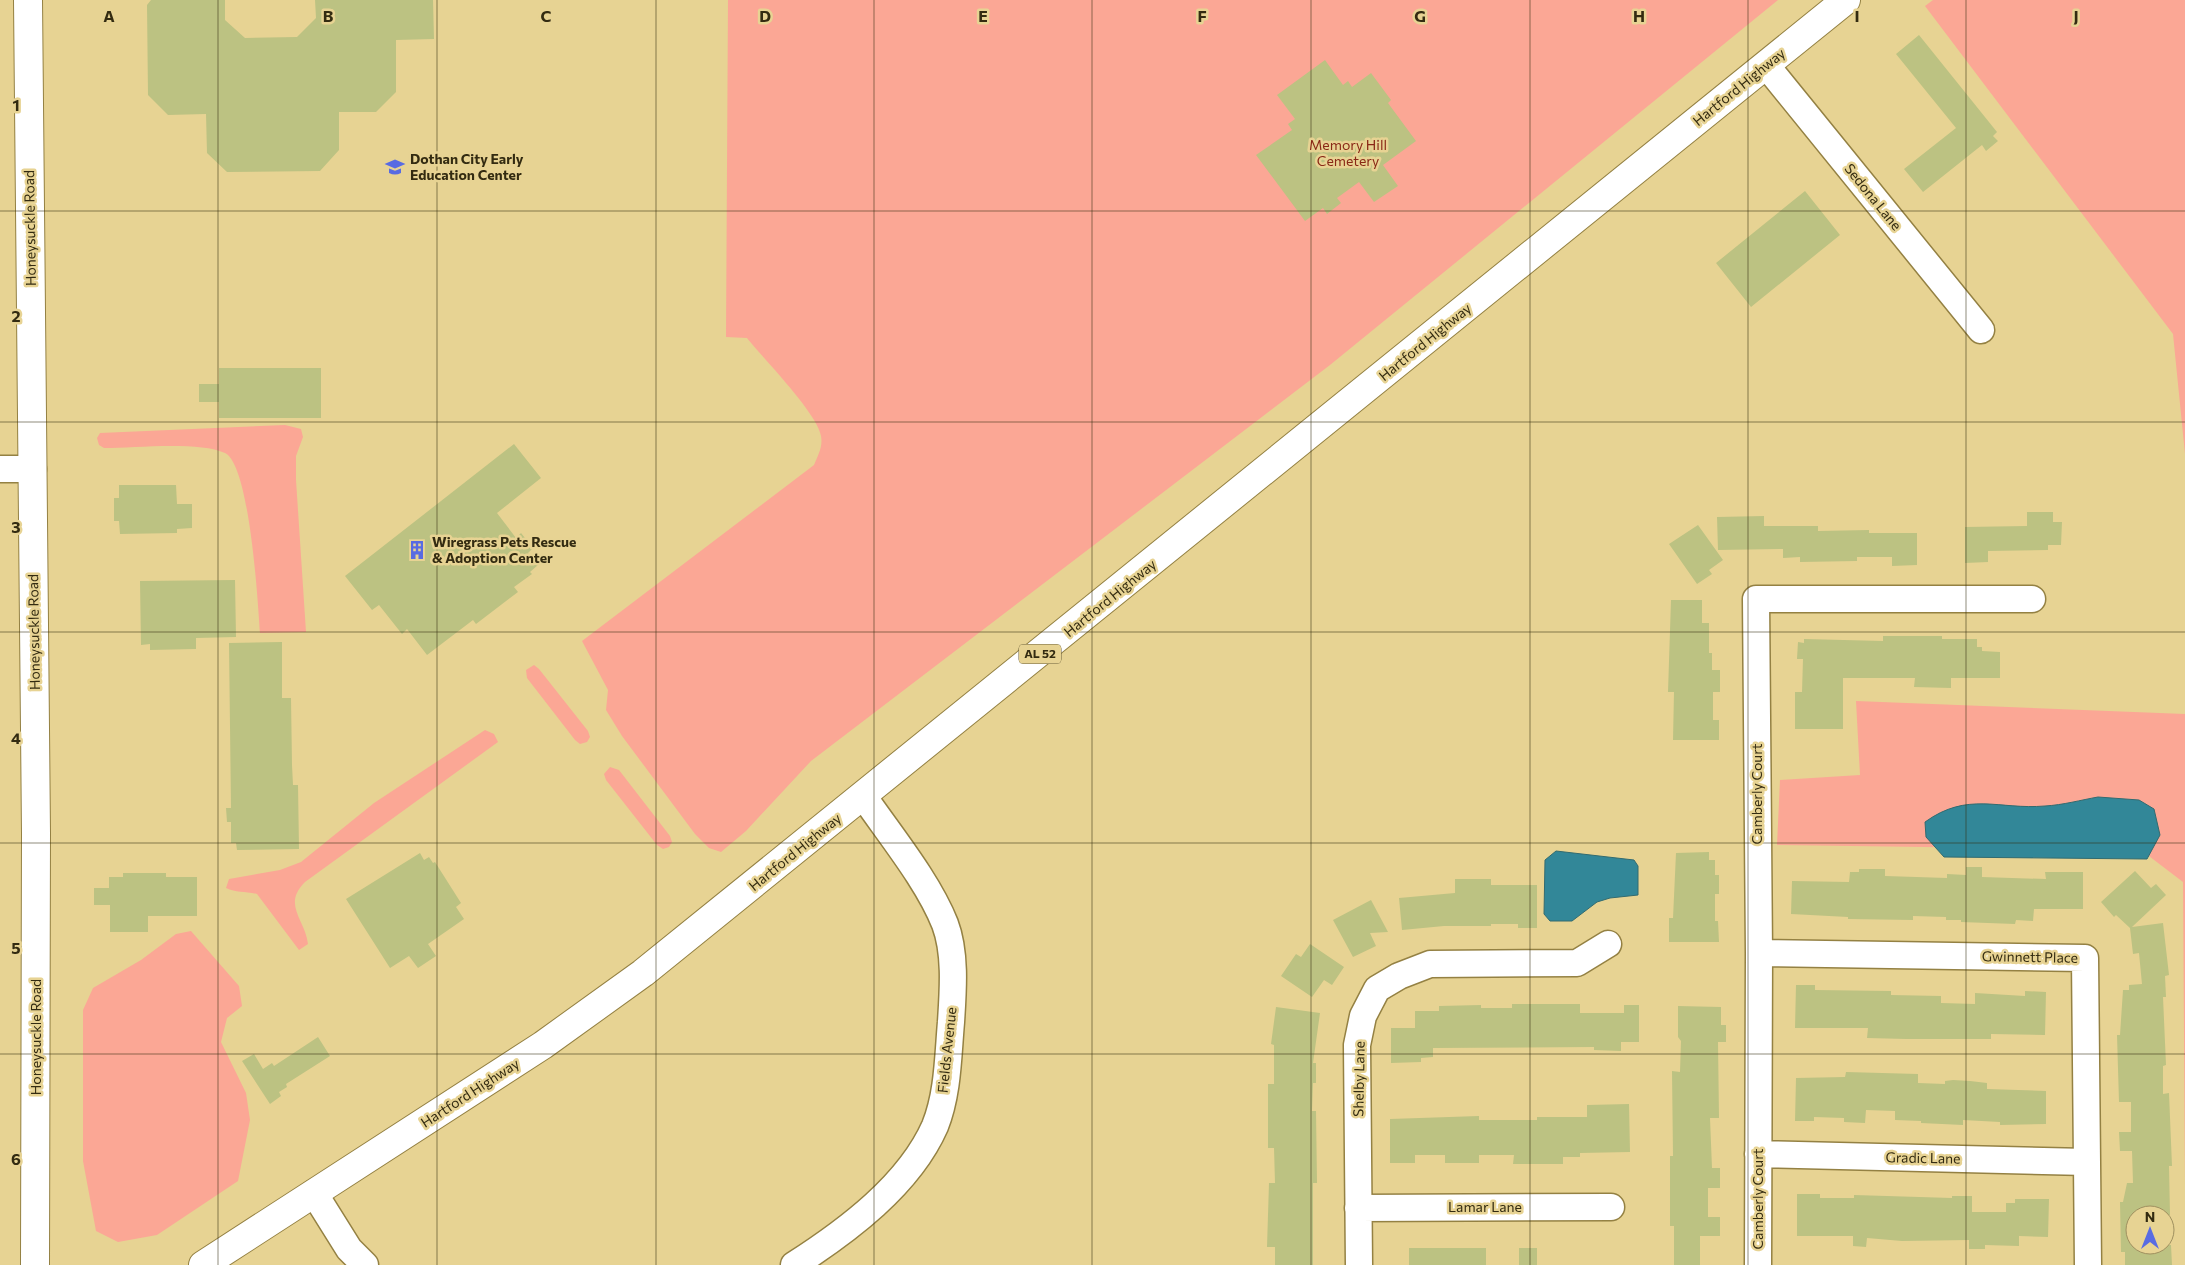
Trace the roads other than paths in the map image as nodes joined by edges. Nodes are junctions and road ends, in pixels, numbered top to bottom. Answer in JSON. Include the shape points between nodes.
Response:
{"nodes":[{"id":1,"x":28,"y":0,"type":"edge"},
{"id":2,"x":1846,"y":0,"type":"edge"},
{"id":3,"x":1766,"y":65,"type":"junction"},
{"id":4,"x":1981,"y":330,"type":"dead end"},
{"id":5,"x":0,"y":469,"type":"edge"},
{"id":6,"x":33,"y":469,"type":"junction"},
{"id":7,"x":2032,"y":599,"type":"dead end"},
{"id":8,"x":864,"y":797,"type":"junction"},
{"id":9,"x":1608,"y":944,"type":"dead end"},
{"id":10,"x":1759,"y":953,"type":"junction"},
{"id":11,"x":1758,"y":1154,"type":"junction"},
{"id":12,"x":2087,"y":1162,"type":"junction"},
{"id":13,"x":314,"y":1193,"type":"junction"},
{"id":14,"x":1611,"y":1207,"type":"dead end"},
{"id":15,"x":1358,"y":1208,"type":"junction"},
{"id":16,"x":36,"y":1265,"type":"edge"},
{"id":17,"x":202,"y":1265,"type":"edge"},
{"id":18,"x":365,"y":1265,"type":"edge"},
{"id":19,"x":794,"y":1265,"type":"edge"},
{"id":20,"x":1359,"y":1265,"type":"edge"},
{"id":21,"x":1758,"y":1265,"type":"edge"},
{"id":22,"x":2088,"y":1265,"type":"edge"}],
"edges":[{"from":1,"to":6,"type":"main road","name":"Honeysuckle Road"},
{"from":2,"to":3,"type":"main road","name":"Hartford Highway","number":"AL 52"},
{"from":3,"to":4,"type":"street","name":"Sedona Lane"},
{"from":3,"to":8,"type":"main road","name":"Hartford Highway","number":"AL 52"},
{"from":5,"to":6,"type":"street"},
{"from":6,"to":16,"type":"main road","name":"Honeysuckle Road"},
{"from":7,"to":10,"type":"street","name":"Camberly Court","via":[[1756,599]]},
{"from":8,"to":13,"type":"main road","name":"Hartford Highway","number":"AL 52","via":[[643,973],[543,1045]]},
{"from":8,"to":19,"type":"street","name":"Fields Avenue","via":[[934,900],[946,926],[952,997],[947,1069],[935,1125],[922,1151],[902,1178],[870,1208]]},
{"from":9,"to":15,"type":"street","name":"Shelby Lane","via":[[1577,963],[1430,964],[1377,989],[1364,1016],[1357,1045]]},
{"from":10,"to":11,"type":"street","name":"Camberly Court"},
{"from":10,"to":12,"type":"street","name":"Gwinnett Place","via":[[2085,958]]},
{"from":11,"to":12,"type":"street","name":"Gradic Lane"},
{"from":11,"to":21,"type":"street","name":"Camberly Court"},
{"from":12,"to":22,"type":"street","name":"Gwinnett Place"},
{"from":13,"to":17,"type":"main road","name":"Hartford Highway","number":"AL 52"},
{"from":13,"to":18,"type":"street","via":[[349,1249]]},
{"from":14,"to":15,"type":"street","name":"Lamar Lane"},
{"from":15,"to":20,"type":"street","name":"Shelby Lane"}]}
